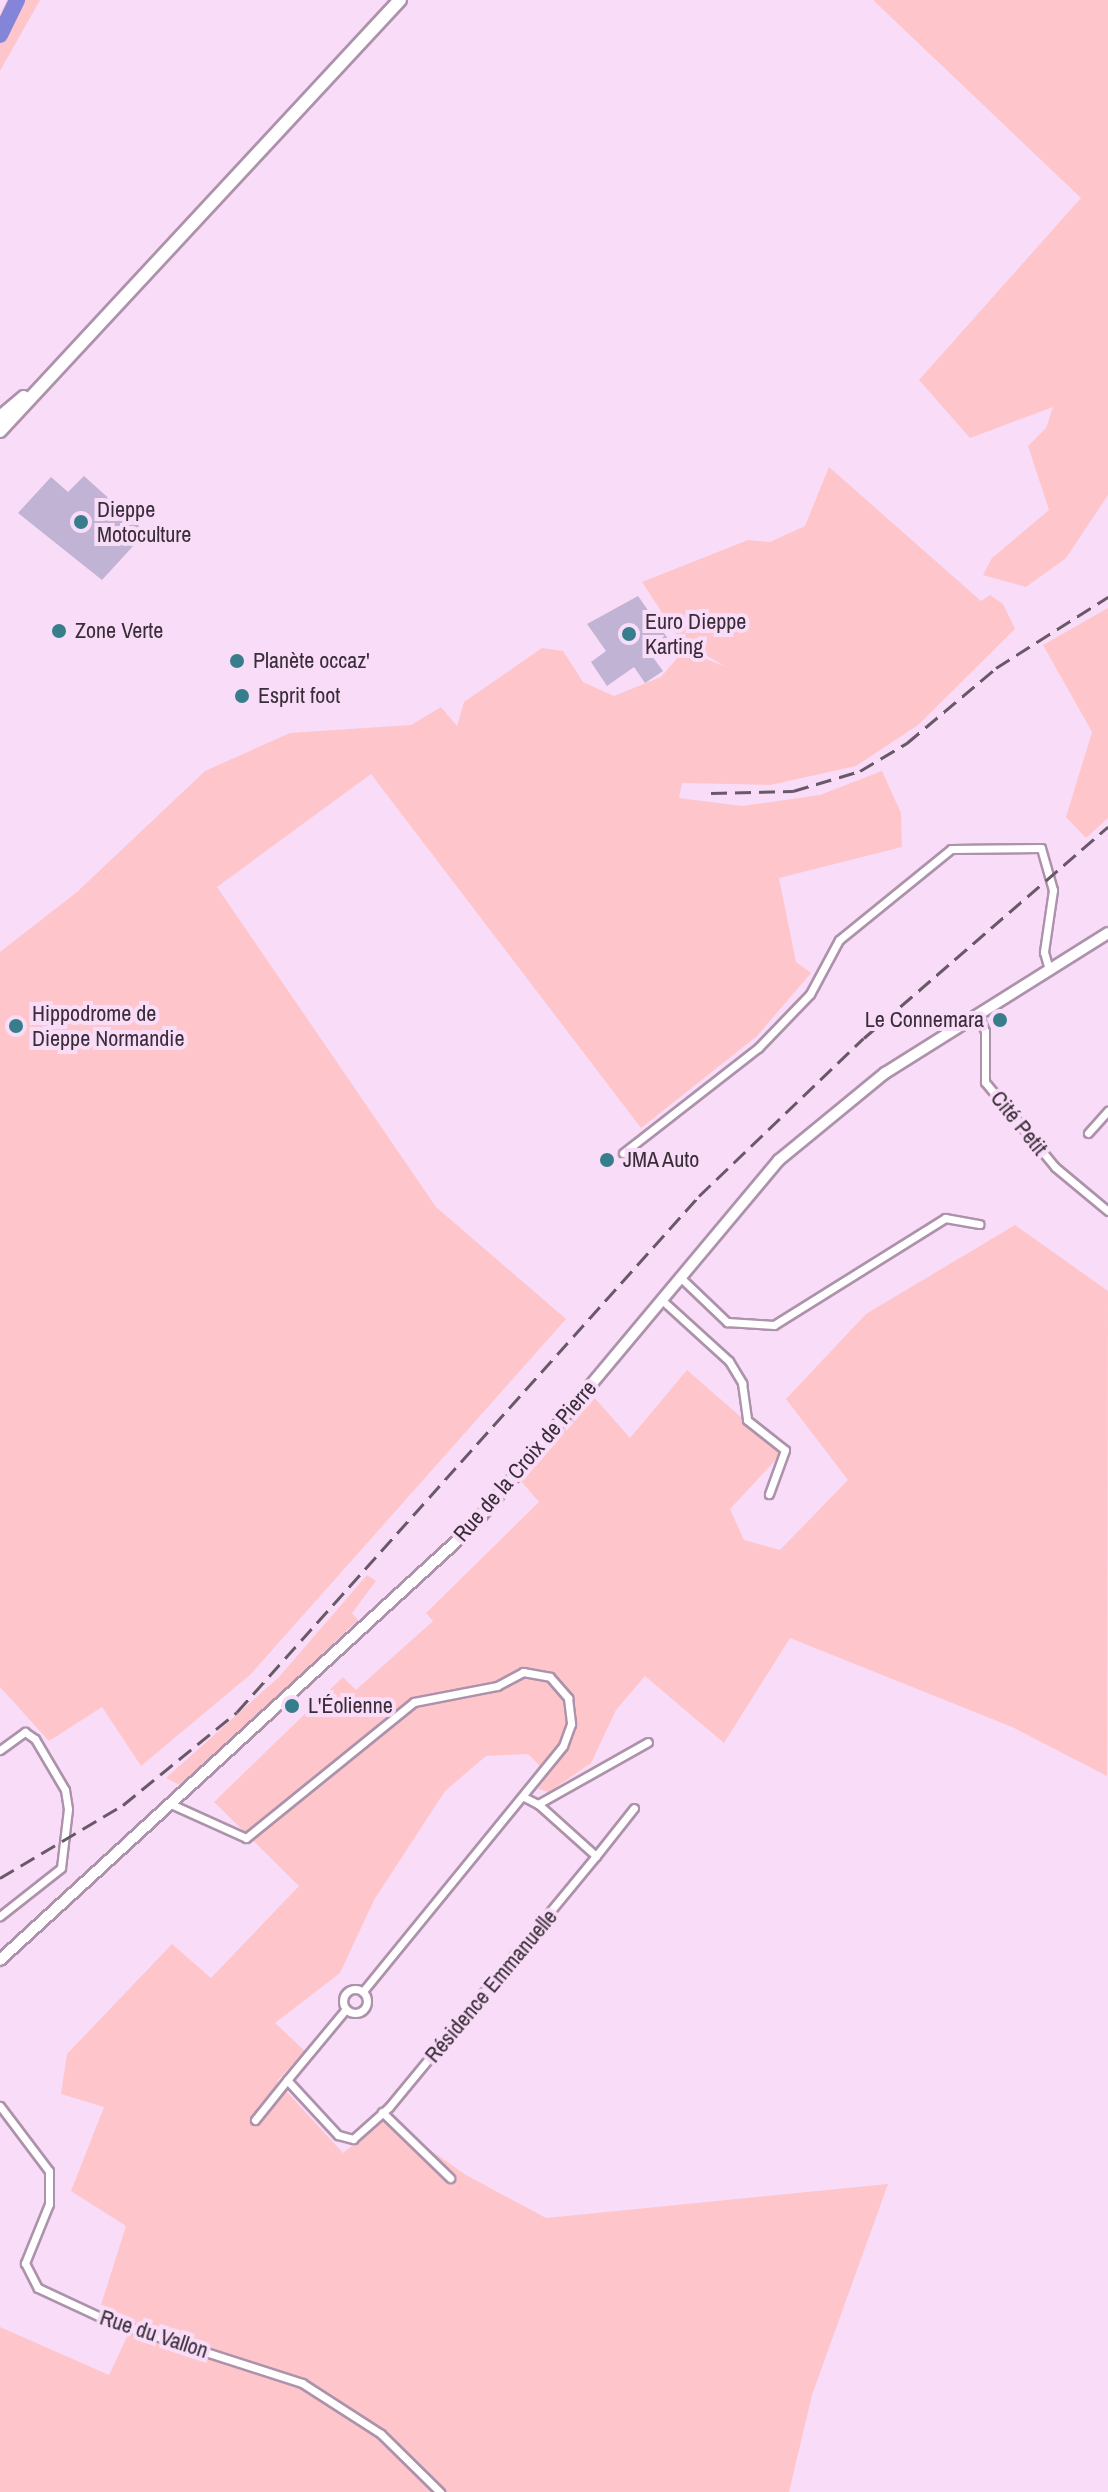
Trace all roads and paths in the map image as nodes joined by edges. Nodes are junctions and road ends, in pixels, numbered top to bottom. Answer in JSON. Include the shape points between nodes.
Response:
{"nodes":[{"id":1,"x":400,"y":0,"type":"edge"},
{"id":2,"x":40,"y":386,"type":"junction"},
{"id":3,"x":0,"y":417,"type":"edge"},
{"id":4,"x":0,"y":431,"type":"edge"},
{"id":5,"x":1108,"y":933,"type":"edge"},
{"id":6,"x":1049,"y":969,"type":"junction"},
{"id":7,"x":977,"y":1012,"type":"junction"},
{"id":8,"x":1108,"y":1111,"type":"edge"},
{"id":9,"x":1088,"y":1133,"type":"dead end"},
{"id":10,"x":623,"y":1153,"type":"dead end"},
{"id":11,"x":1108,"y":1211,"type":"edge"},
{"id":12,"x":979,"y":1224,"type":"dead end"},
{"id":13,"x":681,"y":1278,"type":"junction"},
{"id":14,"x":663,"y":1301,"type":"junction"},
{"id":15,"x":769,"y":1494,"type":"dead end"},
{"id":16,"x":648,"y":1742,"type":"dead end"},
{"id":17,"x":0,"y":1750,"type":"edge"},
{"id":18,"x":524,"y":1797,"type":"junction"},
{"id":19,"x":538,"y":1804,"type":"junction"},
{"id":20,"x":173,"y":1805,"type":"junction"},
{"id":21,"x":634,"y":1808,"type":"dead end"},
{"id":22,"x":596,"y":1856,"type":"junction"},
{"id":23,"x":0,"y":1916,"type":"edge"},
{"id":24,"x":0,"y":1960,"type":"edge"},
{"id":25,"x":363,"y":1991,"type":"junction"},
{"id":26,"x":346,"y":2009,"type":"junction"},
{"id":27,"x":287,"y":2080,"type":"junction"},
{"id":28,"x":0,"y":2106,"type":"edge"},
{"id":29,"x":382,"y":2112,"type":"junction"},
{"id":30,"x":255,"y":2120,"type":"dead end"},
{"id":31,"x":450,"y":2178,"type":"dead end"},
{"id":32,"x":440,"y":2492,"type":"edge"}],
"edges":[{"from":1,"to":2,"type":"main road"},
{"from":2,"to":3,"type":"main road"},
{"from":2,"to":4,"type":"main road"},
{"from":5,"to":6,"type":"main road","name":"Rue de la Croix de Pierre"},
{"from":6,"to":7,"type":"main road","name":"Rue de la Croix de Pierre"},
{"from":6,"to":10,"type":"street","via":[[1044,952],[1053,890],[1041,848],[961,847],[944,854],[847,931],[810,994],[758,1048]]},
{"from":7,"to":11,"type":"street","name":"Cité Petit","via":[[985,1031],[985,1082],[1055,1167]]},
{"from":7,"to":13,"type":"main road","name":"Rue de la Croix de Pierre","via":[[830,1113],[779,1160]]},
{"from":8,"to":9,"type":"street"},
{"from":12,"to":13,"type":"street","via":[[945,1218],[774,1325],[727,1322]]},
{"from":13,"to":14,"type":"main road","name":"Rue de la Croix de Pierre"},
{"from":14,"to":15,"type":"street","via":[[729,1361],[742,1383],[747,1420],[785,1450]]},
{"from":14,"to":20,"type":"main road","name":"Rue de la Croix de Pierre","via":[[472,1527]]},
{"from":16,"to":19,"type":"street"},
{"from":17,"to":23,"type":"street","via":[[25,1732],[44,1749],[65,1790],[66,1854],[61,1868]]},
{"from":18,"to":19,"type":"street"},
{"from":18,"to":20,"type":"street","via":[[563,1746],[571,1724],[568,1698],[550,1677],[523,1672],[470,1694],[414,1702],[246,1838]]},
{"from":18,"to":25,"type":"street"},
{"from":19,"to":22,"type":"street"},
{"from":20,"to":24,"type":"main road","name":"Rue de la Croix de Pierre"},
{"from":21,"to":22,"type":"street","name":"Résidence Emmanuelle"},
{"from":22,"to":29,"type":"street","name":"Résidence Emmanuelle"},
{"from":25,"to":26,"type":"street","via":[[345,1993]]},
{"from":25,"to":26,"type":"street","via":[[365,2009]]},
{"from":26,"to":27,"type":"street"},
{"from":27,"to":29,"type":"street","name":"Résidence Emmanuelle","via":[[342,2137],[362,2134]]},
{"from":27,"to":30,"type":"street"},
{"from":28,"to":32,"type":"street","name":"Rue du Vallon","via":[[49,2171],[49,2204],[25,2263],[38,2288],[109,2321],[302,2383],[381,2434]]},
{"from":29,"to":31,"type":"street"}]}
